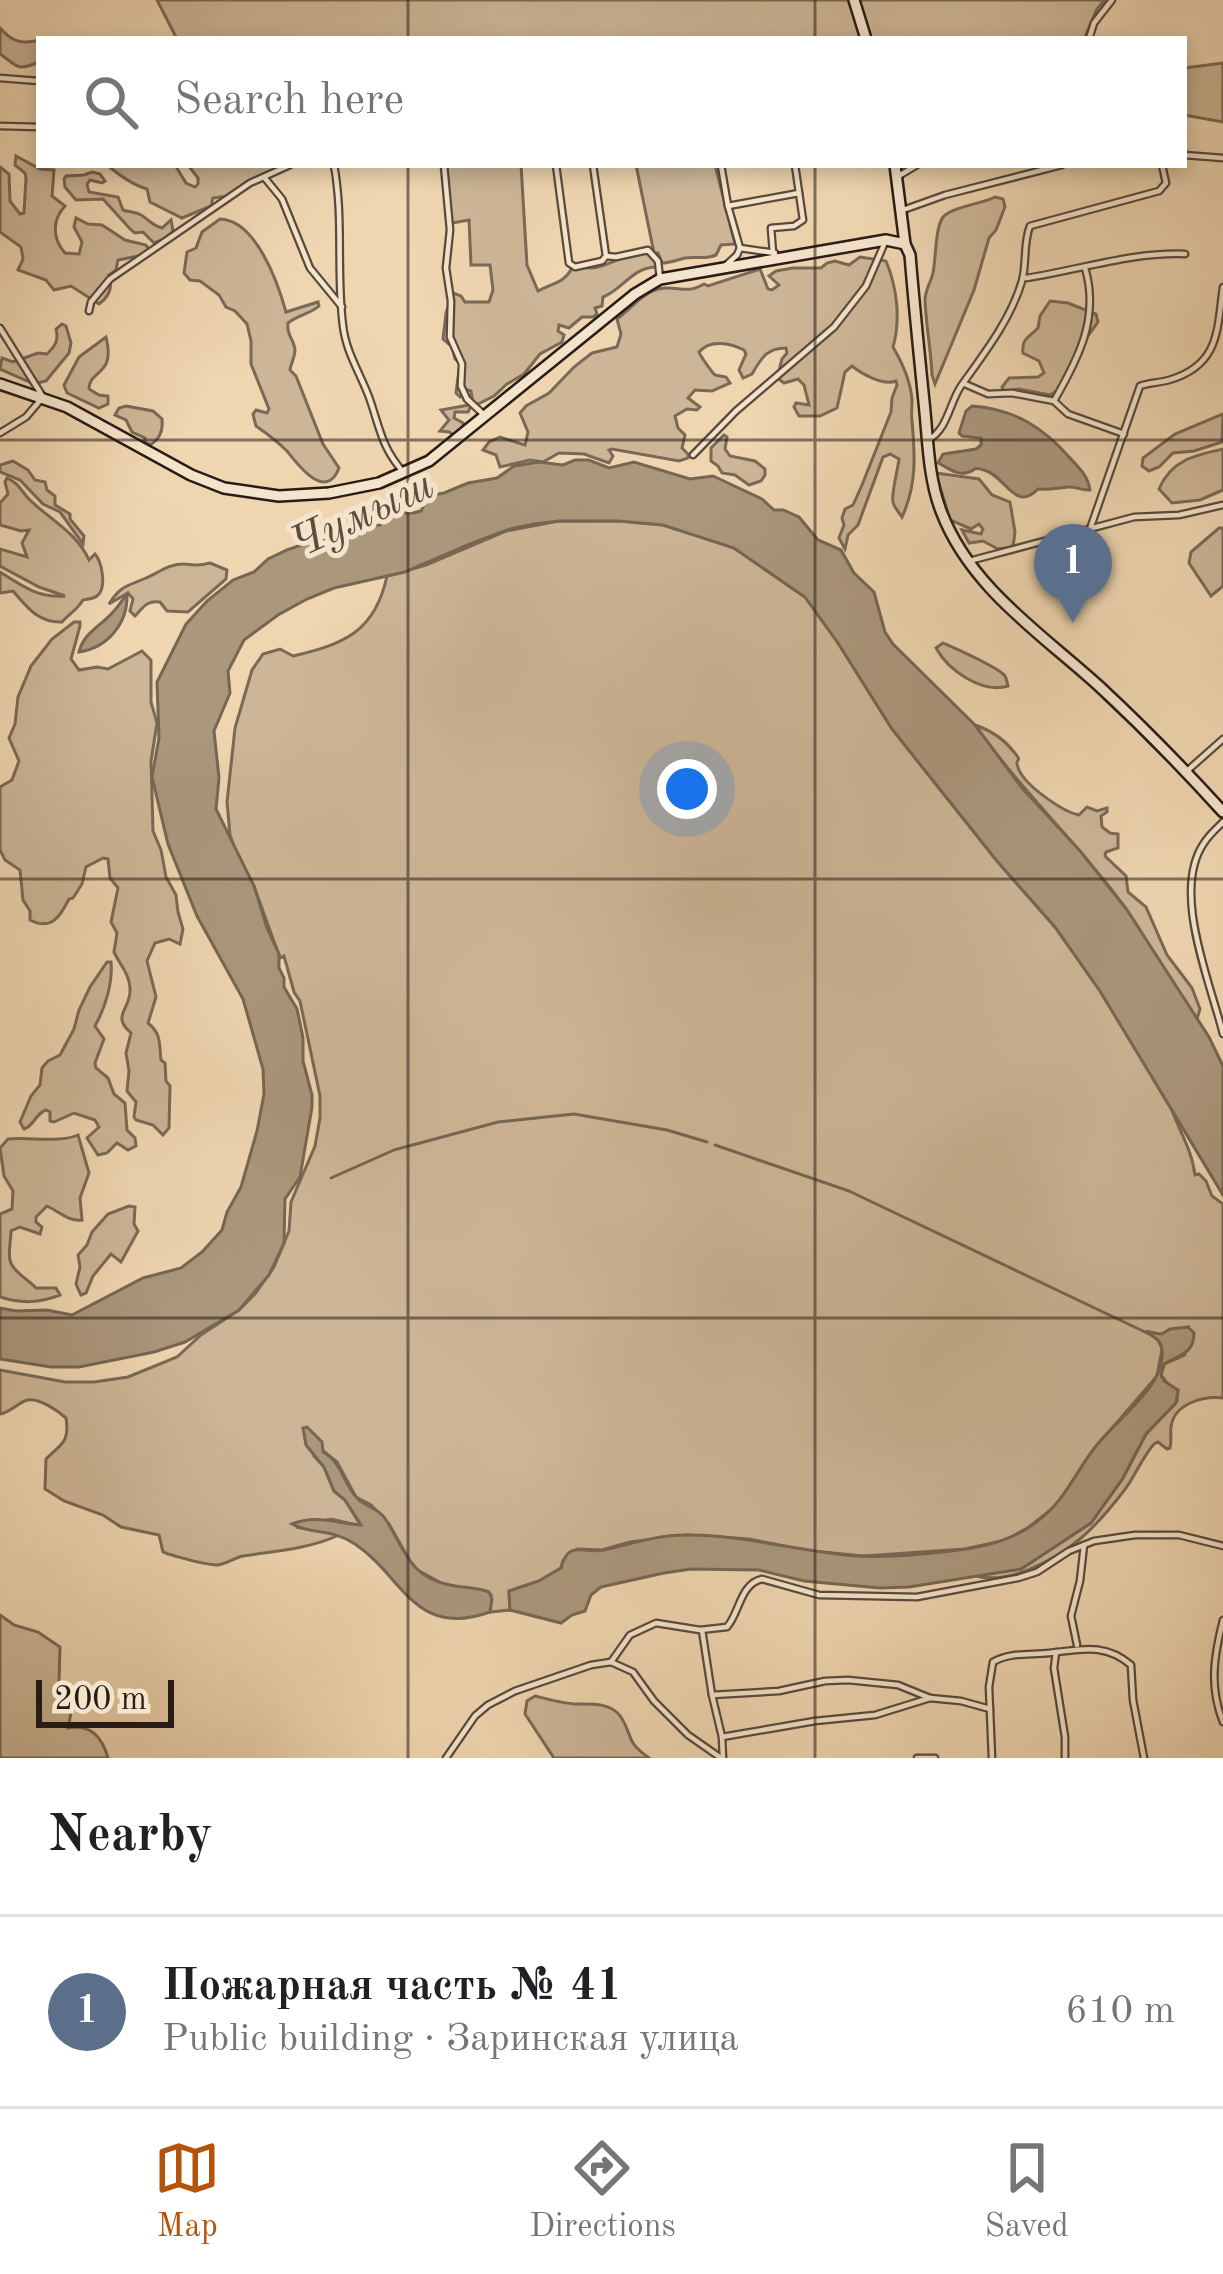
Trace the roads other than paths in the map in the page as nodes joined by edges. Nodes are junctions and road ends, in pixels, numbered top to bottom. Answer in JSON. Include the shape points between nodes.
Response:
{"nodes":[{"id":1,"x":854,"y":0,"type":"edge"},
{"id":2,"x":1112,"y":0,"type":"edge"},
{"id":3,"x":865,"y":36,"type":"edge"},
{"id":4,"x":1090,"y":36,"type":"edge"},
{"id":5,"x":0,"y":78,"type":"edge"},
{"id":6,"x":36,"y":81,"type":"edge"},
{"id":7,"x":0,"y":126,"type":"edge"},
{"id":8,"x":36,"y":127,"type":"edge"},
{"id":9,"x":1187,"y":155,"type":"edge"},
{"id":10,"x":1223,"y":158,"type":"edge"},
{"id":11,"x":284,"y":168,"type":"edge"},
{"id":12,"x":334,"y":168,"type":"edge"},
{"id":13,"x":444,"y":168,"type":"edge"},
{"id":14,"x":556,"y":168,"type":"edge"},
{"id":15,"x":593,"y":168,"type":"edge"},
{"id":16,"x":722,"y":168,"type":"edge"},
{"id":17,"x":795,"y":168,"type":"edge"},
{"id":18,"x":1050,"y":168,"type":"edge"},
{"id":19,"x":1163,"y":168,"type":"edge"},
{"id":20,"x":896,"y":171,"type":"edge"},
{"id":21,"x":264,"y":177,"type":"junction"},
{"id":22,"x":799,"y":194,"type":"junction"},
{"id":23,"x":728,"y":206,"type":"junction"},
{"id":24,"x":902,"y":210,"type":"junction"},
{"id":25,"x":886,"y":240,"type":"junction"},
{"id":26,"x":905,"y":244,"type":"junction"},
{"id":27,"x":740,"y":248,"type":"junction"},
{"id":28,"x":773,"y":253,"type":"junction"},
{"id":29,"x":1185,"y":254,"type":"dead end"},
{"id":30,"x":786,"y":255,"type":"junction"},
{"id":31,"x":606,"y":256,"type":"junction"},
{"id":32,"x":725,"y":266,"type":"junction"},
{"id":33,"x":1085,"y":268,"type":"junction"},
{"id":34,"x":1023,"y":278,"type":"junction"},
{"id":35,"x":660,"y":279,"type":"junction"},
{"id":36,"x":1223,"y":287,"type":"edge"},
{"id":37,"x":342,"y":307,"type":"junction"},
{"id":38,"x":89,"y":311,"type":"dead end"},
{"id":39,"x":0,"y":328,"type":"edge"},
{"id":40,"x":963,"y":383,"type":"junction"},
{"id":41,"x":0,"y":385,"type":"edge"},
{"id":42,"x":43,"y":397,"type":"junction"},
{"id":43,"x":1054,"y":401,"type":"junction"},
{"id":44,"x":487,"y":417,"type":"junction"},
{"id":45,"x":0,"y":433,"type":"edge"},
{"id":46,"x":1124,"y":434,"type":"junction"},
{"id":47,"x":928,"y":440,"type":"junction"},
{"id":48,"x":692,"y":455,"type":"dead end"},
{"id":49,"x":404,"y":473,"type":"junction"},
{"id":50,"x":1223,"y":505,"type":"edge"},
{"id":51,"x":1090,"y":529,"type":"junction"},
{"id":52,"x":967,"y":562,"type":"junction"},
{"id":53,"x":1223,"y":739,"type":"edge"},
{"id":54,"x":1186,"y":771,"type":"junction"},
{"id":55,"x":1223,"y":812,"type":"edge"},
{"id":56,"x":1223,"y":822,"type":"edge"},
{"id":57,"x":1223,"y":1034,"type":"edge"},
{"id":58,"x":1084,"y":1546,"type":"junction"},
{"id":59,"x":1223,"y":1546,"type":"edge"},
{"id":60,"x":1223,"y":1620,"type":"edge"},
{"id":61,"x":702,"y":1630,"type":"junction"},
{"id":62,"x":1078,"y":1648,"type":"junction"},
{"id":63,"x":1056,"y":1652,"type":"junction"},
{"id":64,"x":610,"y":1662,"type":"junction"},
{"id":65,"x":712,"y":1695,"type":"junction"},
{"id":66,"x":930,"y":1698,"type":"junction"},
{"id":67,"x":990,"y":1709,"type":"junction"},
{"id":68,"x":1223,"y":1721,"type":"edge"},
{"id":69,"x":722,"y":1736,"type":"junction"},
{"id":70,"x":446,"y":1758,"type":"edge"},
{"id":71,"x":722,"y":1758,"type":"edge"},
{"id":72,"x":916,"y":1758,"type":"edge"},
{"id":73,"x":935,"y":1758,"type":"edge"},
{"id":74,"x":990,"y":1758,"type":"edge"},
{"id":75,"x":1065,"y":1758,"type":"edge"},
{"id":76,"x":1144,"y":1758,"type":"edge"}],
"edges":[{"from":1,"to":3,"type":"street"},
{"from":2,"to":4,"type":"street"},
{"from":5,"to":6,"type":"street"},
{"from":7,"to":8,"type":"street"},
{"from":9,"to":10,"type":"street"},
{"from":11,"to":21,"type":"street"},
{"from":12,"to":37,"type":"street"},
{"from":13,"to":44,"type":"street","via":[[450,337],[467,399]]},
{"from":14,"to":31,"type":"street","via":[[569,262],[590,265]]},
{"from":15,"to":31,"type":"street"},
{"from":16,"to":23,"type":"street"},
{"from":17,"to":22,"type":"street"},
{"from":18,"to":24,"type":"street"},
{"from":19,"to":34,"type":"street","via":[[1159,191],[1030,226]]},
{"from":20,"to":24,"type":"street"},
{"from":21,"to":37,"type":"street","via":[[282,199],[310,268]]},
{"from":21,"to":38,"type":"street","via":[[110,279]]},
{"from":22,"to":23,"type":"street"},
{"from":22,"to":28,"type":"street","via":[[802,220],[771,228]]},
{"from":23,"to":27,"type":"street"},
{"from":24,"to":26,"type":"street"},
{"from":25,"to":26,"type":"street"},
{"from":25,"to":30,"type":"street"},
{"from":25,"to":48,"type":"street","via":[[866,286],[834,327]]},
{"from":26,"to":47,"type":"street"},
{"from":27,"to":28,"type":"street"},
{"from":27,"to":32,"type":"street"},
{"from":28,"to":30,"type":"street"},
{"from":29,"to":33,"type":"street"},
{"from":30,"to":32,"type":"street"},
{"from":31,"to":35,"type":"street","via":[[651,251]]},
{"from":32,"to":35,"type":"street"},
{"from":33,"to":34,"type":"street"},
{"from":33,"to":43,"type":"street","via":[[1085,334]]},
{"from":34,"to":40,"type":"street"},
{"from":35,"to":44,"type":"street"},
{"from":36,"to":46,"type":"street","via":[[1209,353],[1170,380],[1140,386]]},
{"from":37,"to":49,"type":"street","via":[[346,344],[380,439]]},
{"from":39,"to":42,"type":"street"},
{"from":40,"to":43,"type":"street"},
{"from":40,"to":47,"type":"street"},
{"from":41,"to":42,"type":"street"},
{"from":42,"to":45,"type":"street"},
{"from":42,"to":49,"type":"street","via":[[224,488],[305,495]]},
{"from":43,"to":46,"type":"street"},
{"from":44,"to":49,"type":"street"},
{"from":46,"to":51,"type":"street"},
{"from":47,"to":52,"type":"street","via":[[942,516]]},
{"from":50,"to":51,"type":"street"},
{"from":51,"to":52,"type":"street"},
{"from":52,"to":54,"type":"street"},
{"from":53,"to":54,"type":"street"},
{"from":54,"to":55,"type":"street"},
{"from":56,"to":57,"type":"street","via":[[1203,844],[1190,883]]},
{"from":58,"to":59,"type":"street","via":[[1160,1534]]},
{"from":58,"to":61,"type":"street","via":[[1027,1575],[916,1597],[819,1595],[754,1580],[728,1627]]},
{"from":58,"to":62,"type":"street","via":[[1071,1616]]},
{"from":60,"to":68,"type":"street","via":[[1213,1669]]},
{"from":61,"to":64,"type":"street","via":[[647,1626]]},
{"from":61,"to":65,"type":"street"},
{"from":62,"to":63,"type":"street"},
{"from":62,"to":76,"type":"street","via":[[1131,1664]]},
{"from":63,"to":67,"type":"street","via":[[993,1662]]},
{"from":63,"to":75,"type":"street"},
{"from":64,"to":70,"type":"street","via":[[488,1705]]},
{"from":64,"to":71,"type":"street","via":[[633,1672],[688,1735]]},
{"from":65,"to":66,"type":"street","via":[[848,1680]]},
{"from":65,"to":69,"type":"street"},
{"from":66,"to":67,"type":"street"},
{"from":66,"to":69,"type":"street","via":[[875,1715]]},
{"from":67,"to":74,"type":"street"},
{"from":69,"to":71,"type":"street"},
{"from":72,"to":73,"type":"street"}]}
